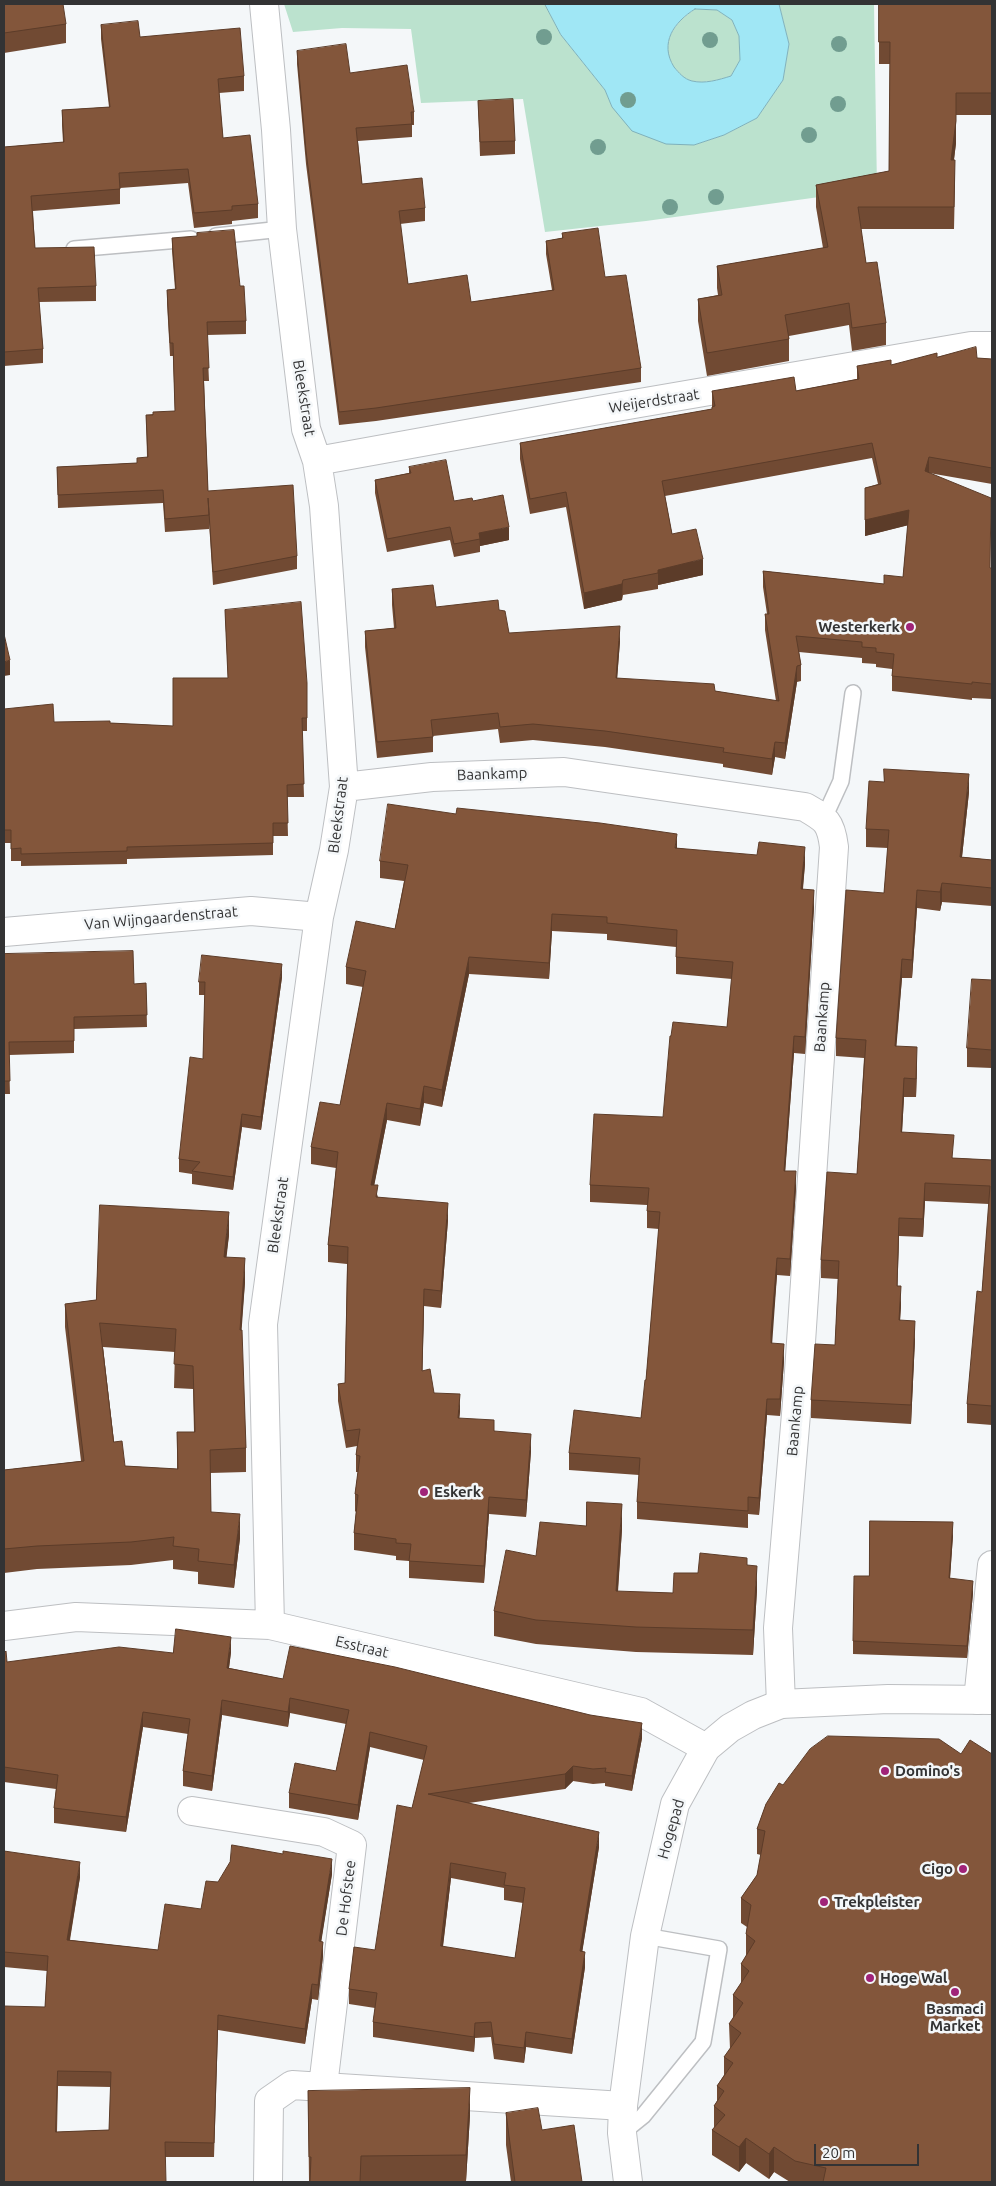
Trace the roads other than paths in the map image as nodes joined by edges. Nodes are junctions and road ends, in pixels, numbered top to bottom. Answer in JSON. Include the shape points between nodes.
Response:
{"nodes":[{"id":1,"x":264,"y":4,"type":"edge"},
{"id":2,"x":282,"y":229,"type":"junction"},
{"id":3,"x":55,"y":250,"type":"edge"},
{"id":4,"x":992,"y":346,"type":"edge"},
{"id":5,"x":317,"y":462,"type":"junction"},
{"id":6,"x":853,"y":693,"type":"dead end"},
{"id":7,"x":344,"y":787,"type":"junction"},
{"id":8,"x":824,"y":818,"type":"junction"},
{"id":9,"x":318,"y":917,"type":"junction"},
{"id":10,"x":4,"y":932,"type":"edge"},
{"id":11,"x":992,"y":1565,"type":"edge"},
{"id":12,"x":270,"y":1625,"type":"junction"},
{"id":13,"x":4,"y":1626,"type":"edge"},
{"id":14,"x":985,"y":1700,"type":"edge"},
{"id":15,"x":781,"y":1704,"type":"junction"},
{"id":16,"x":706,"y":1748,"type":"junction"},
{"id":17,"x":192,"y":1811,"type":"dead end"},
{"id":18,"x":645,"y":1936,"type":"junction"},
{"id":19,"x":323,"y":2086,"type":"junction"},
{"id":20,"x":623,"y":2106,"type":"junction"},
{"id":21,"x":622,"y":2133,"type":"junction"},
{"id":22,"x":268,"y":2182,"type":"edge"},
{"id":23,"x":628,"y":2182,"type":"edge"}],
"edges":[{"from":1,"to":2,"type":"street","name":"Bleekstraat"},
{"from":2,"to":3,"type":"lane"},
{"from":2,"to":5,"type":"street","name":"Bleekstraat","via":[[306,429]]},
{"from":4,"to":5,"type":"street","name":"Weijerdstraat","via":[[970,346]]},
{"from":5,"to":7,"type":"street","name":"Bleekstraat","via":[[324,506]]},
{"from":6,"to":8,"type":"lane","via":[[841,782]]},
{"from":7,"to":8,"type":"street","name":"Baankamp","via":[[432,777],[564,772],[805,807]]},
{"from":7,"to":9,"type":"street","name":"Bleekstraat","via":[[334,850]]},
{"from":8,"to":15,"type":"street","name":"Baankamp","via":[[832,830],[834,847],[798,1393],[778,1628]]},
{"from":9,"to":10,"type":"street","name":"Van Wijngaardenstraat","via":[[252,910]]},
{"from":9,"to":12,"type":"street","name":"Bleekstraat","via":[[263,1324]]},
{"from":11,"to":14,"type":"street"},
{"from":12,"to":13,"type":"street","name":"Esstraat","via":[[76,1617]]},
{"from":12,"to":16,"type":"street","name":"Esstraat","via":[[641,1712]]},
{"from":14,"to":15,"type":"street","name":"Hogepad","via":[[888,1699]]},
{"from":15,"to":16,"type":"street","name":"Hogepad","via":[[730,1728]]},
{"from":16,"to":18,"type":"street","name":"Hogepad","via":[[675,1804]]},
{"from":17,"to":19,"type":"street","name":"De Hofstee","via":[[324,1832],[352,1845]]},
{"from":18,"to":20,"type":"street","name":"Hogepad"},
{"from":18,"to":21,"type":"lane","via":[[719,1949],[703,2042],[643,2116]]},
{"from":19,"to":20,"type":"street"},
{"from":19,"to":22,"type":"street","via":[[292,2085],[269,2101]]},
{"from":20,"to":21,"type":"street","name":"Hogepad"},
{"from":21,"to":23,"type":"street","name":"Hogepad"}]}
